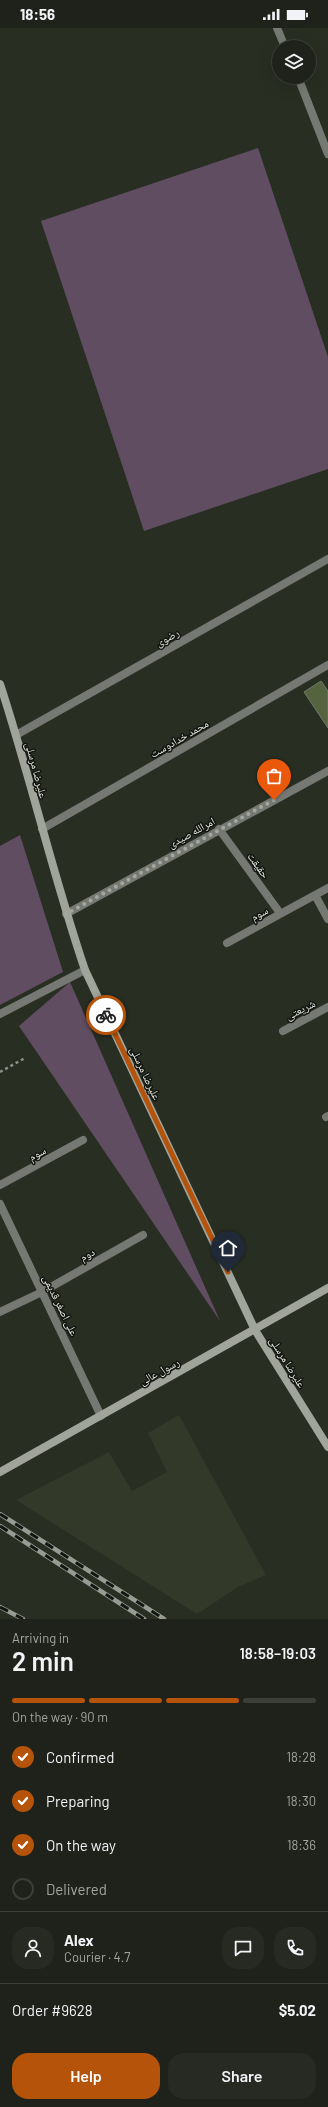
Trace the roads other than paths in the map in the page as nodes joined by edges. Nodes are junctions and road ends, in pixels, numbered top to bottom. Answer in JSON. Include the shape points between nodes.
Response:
{"nodes":[{"id":1,"x":277,"y":28,"type":"edge"},
{"id":2,"x":282,"y":40,"type":"edge"},
{"id":3,"x":301,"y":84,"type":"edge"},
{"id":4,"x":328,"y":154,"type":"edge"},
{"id":5,"x":328,"y":559,"type":"edge"},
{"id":6,"x":328,"y":666,"type":"edge"},
{"id":7,"x":0,"y":684,"type":"edge"},
{"id":8,"x":16,"y":735,"type":"junction"},
{"id":9,"x":328,"y":771,"type":"edge"},
{"id":10,"x":42,"y":829,"type":"junction"},
{"id":11,"x":219,"y":829,"type":"junction"},
{"id":12,"x":328,"y":888,"type":"edge"},
{"id":13,"x":315,"y":895,"type":"junction"},
{"id":14,"x":280,"y":913,"type":"junction"},
{"id":15,"x":66,"y":914,"type":"junction"},
{"id":16,"x":328,"y":919,"type":"edge"},
{"id":17,"x":227,"y":943,"type":"dead end"},
{"id":18,"x":85,"y":970,"type":"junction"},
{"id":19,"x":328,"y":1008,"type":"edge"},
{"id":20,"x":0,"y":1014,"type":"edge"},
{"id":21,"x":283,"y":1031,"type":"dead end"},
{"id":22,"x":83,"y":1140,"type":"dead end"},
{"id":23,"x":0,"y":1184,"type":"edge"},
{"id":24,"x":0,"y":1204,"type":"edge"},
{"id":25,"x":143,"y":1234,"type":"dead end"},
{"id":26,"x":328,"y":1288,"type":"edge"},
{"id":27,"x":42,"y":1292,"type":"junction"},
{"id":28,"x":0,"y":1312,"type":"edge"},
{"id":29,"x":255,"y":1330,"type":"junction"},
{"id":30,"x":101,"y":1416,"type":"junction"},
{"id":31,"x":328,"y":1447,"type":"edge"},
{"id":32,"x":0,"y":1472,"type":"edge"}],
"edges":[{"from":1,"to":2,"type":"street"},
{"from":3,"to":4,"type":"street"},
{"from":5,"to":8,"type":"street","name":"رضوی"},
{"from":6,"to":10,"type":"street","name":"محمد خدادوست"},
{"from":7,"to":8,"type":"street","name":"علیرضا مرسلی"},
{"from":8,"to":10,"type":"street","name":"علیرضا مرسلی"},
{"from":9,"to":11,"type":"street","name":"امرالله صیدی"},
{"from":10,"to":15,"type":"street","name":"علیرضا مرسلی"},
{"from":11,"to":14,"type":"street","name":"حقیقت"},
{"from":11,"to":15,"type":"street","name":"امرالله صیدی"},
{"from":12,"to":13,"type":"street","name":"سوم"},
{"from":13,"to":14,"type":"street","name":"سوم"},
{"from":13,"to":16,"type":"street"},
{"from":14,"to":17,"type":"street","name":"سوم"},
{"from":15,"to":18,"type":"street","name":"علیرضا مرسلی"},
{"from":18,"to":20,"type":"street"},
{"from":18,"to":29,"type":"street","name":"علیرضا مرسلی"},
{"from":19,"to":21,"type":"street","name":"شریعتی"},
{"from":22,"to":23,"type":"street","name":"سوم"},
{"from":24,"to":27,"type":"street","name":"علی اصغر قدیمی"},
{"from":25,"to":27,"type":"street","name":"دوم"},
{"from":26,"to":29,"type":"street","name":"رسول عالی"},
{"from":27,"to":28,"type":"street","name":"دوم"},
{"from":27,"to":30,"type":"street","name":"علی اصغر قدیمی"},
{"from":29,"to":30,"type":"street","name":"رسول عالی"},
{"from":29,"to":31,"type":"street","name":"علیرضا مرسلی"},
{"from":30,"to":32,"type":"street","name":"رسول عالی"}]}
